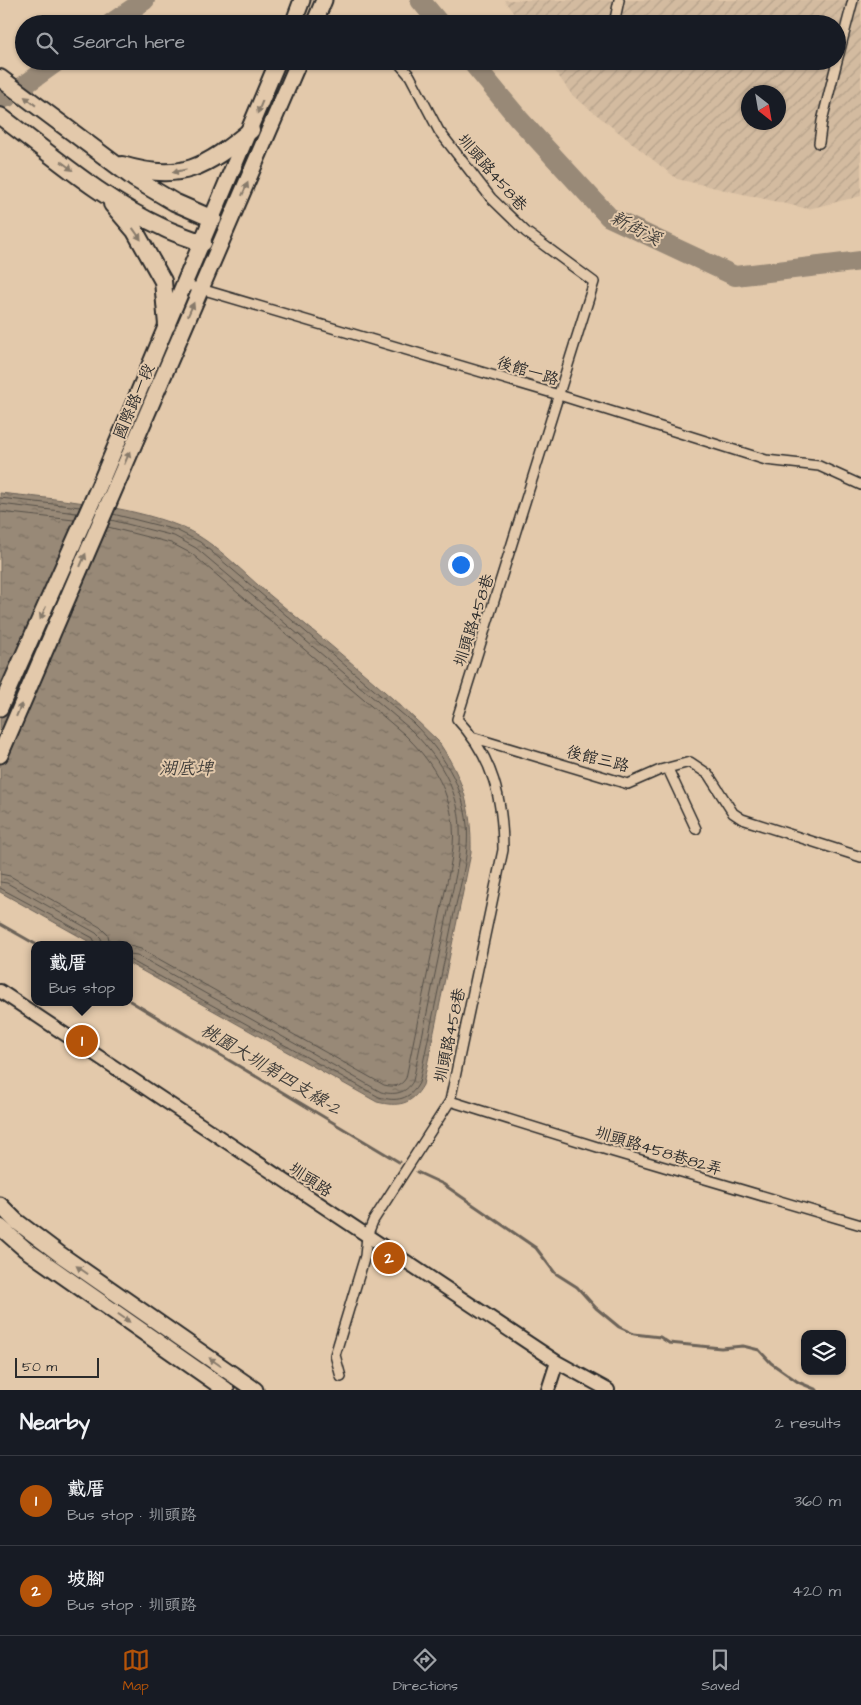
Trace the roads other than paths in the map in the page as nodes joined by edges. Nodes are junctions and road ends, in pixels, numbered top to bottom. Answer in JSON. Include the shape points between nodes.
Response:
{"nodes":[{"id":1,"x":302,"y":0,"type":"edge"},
{"id":2,"x":324,"y":0,"type":"edge"},
{"id":3,"x":620,"y":0,"type":"edge"},
{"id":4,"x":853,"y":0,"type":"edge"},
{"id":5,"x":296,"y":15,"type":"edge"},
{"id":6,"x":319,"y":15,"type":"edge"},
{"id":7,"x":616,"y":15,"type":"edge"},
{"id":8,"x":846,"y":27,"type":"edge"},
{"id":9,"x":274,"y":70,"type":"edge"},
{"id":10,"x":295,"y":70,"type":"edge"},
{"id":11,"x":405,"y":70,"type":"edge"},
{"id":12,"x":835,"y":70,"type":"edge"},
{"id":13,"x":0,"y":78,"type":"edge"},
{"id":14,"x":0,"y":116,"type":"edge"},
{"id":15,"x":251,"y":130,"type":"junction"},
{"id":16,"x":819,"y":143,"type":"dead end"},
{"id":17,"x":111,"y":161,"type":"junction"},
{"id":18,"x":92,"y":185,"type":"junction"},
{"id":19,"x":213,"y":219,"type":"junction"},
{"id":20,"x":225,"y":234,"type":"junction"},
{"id":21,"x":203,"y":243,"type":"junction"},
{"id":22,"x":184,"y":284,"type":"junction"},
{"id":23,"x":200,"y":288,"type":"junction"},
{"id":24,"x":167,"y":324,"type":"junction"},
{"id":25,"x":559,"y":395,"type":"junction"},
{"id":26,"x":861,"y":486,"type":"edge"},
{"id":27,"x":0,"y":708,"type":"edge"},
{"id":28,"x":475,"y":738,"type":"junction"},
{"id":29,"x":0,"y":754,"type":"edge"},
{"id":30,"x":668,"y":769,"type":"junction"},
{"id":31,"x":696,"y":829,"type":"dead end"},
{"id":32,"x":861,"y":857,"type":"edge"},
{"id":33,"x":0,"y":991,"type":"edge"},
{"id":34,"x":450,"y":1101,"type":"junction"},
{"id":35,"x":0,"y":1205,"type":"edge"},
{"id":36,"x":861,"y":1225,"type":"edge"},
{"id":37,"x":0,"y":1227,"type":"edge"},
{"id":38,"x":367,"y":1236,"type":"junction"},
{"id":39,"x":556,"y":1362,"type":"junction"},
{"id":40,"x":341,"y":1377,"type":"dead end"},
{"id":41,"x":226,"y":1390,"type":"edge"},
{"id":42,"x":255,"y":1390,"type":"edge"},
{"id":43,"x":548,"y":1390,"type":"edge"},
{"id":44,"x":608,"y":1390,"type":"edge"}],
"edges":[{"from":1,"to":5,"type":"main road"},
{"from":2,"to":6,"type":"main road"},
{"from":3,"to":7,"type":"street"},
{"from":4,"to":8,"type":"street"},
{"from":9,"to":15,"type":"main road","name":"國際路一段","one_way":true},
{"from":20,"to":10,"type":"main road","name":"國際路一段","one_way":true},
{"from":11,"to":25,"type":"street","name":"圳頭路458巷","via":[[439,131],[491,198],[526,232],[594,282]]},
{"from":12,"to":16,"type":"street"},
{"from":17,"to":13,"type":"highway","one_way":true},
{"from":14,"to":18,"type":"highway","one_way":true},
{"from":15,"to":17,"type":"highway","one_way":true,"via":[[227,150],[184,171],[161,174]]},
{"from":15,"to":19,"type":"main road","name":"國際路一段"},
{"from":17,"to":19,"type":"highway","via":[[174,202]]},
{"from":18,"to":21,"type":"highway","via":[[163,228]]},
{"from":18,"to":24,"type":"highway","one_way":true,"via":[[120,212],[155,265],[163,281]]},
{"from":19,"to":20,"type":"main road"},
{"from":19,"to":21,"type":"main road","name":"國際路一段"},
{"from":20,"to":21,"type":"main road"},
{"from":20,"to":23,"type":"main road","name":"國際路一段"},
{"from":21,"to":22,"type":"main road","name":"國際路一段"},
{"from":22,"to":23,"type":"street","name":"後館一路"},
{"from":22,"to":24,"type":"main road","name":"國際路一段"},
{"from":23,"to":25,"type":"street","name":"後館一路"},
{"from":29,"to":23,"type":"main road","name":"國際路一段","one_way":true},
{"from":24,"to":27,"type":"main road","name":"國際路一段","one_way":true},
{"from":25,"to":26,"type":"street","name":"後館一路","via":[[766,460],[819,466]]},
{"from":25,"to":28,"type":"street","name":"圳頭路458巷","via":[[457,719]]},
{"from":28,"to":30,"type":"street","name":"後館三路","via":[[628,784]]},
{"from":28,"to":34,"type":"street","name":"圳頭路458巷","via":[[499,793],[503,850]]},
{"from":30,"to":31,"type":"street"},
{"from":30,"to":32,"type":"street","name":"後館三路","via":[[690,762],[708,774],[733,813],[742,819]]},
{"from":33,"to":38,"type":"street","name":"圳頭路"},
{"from":34,"to":36,"type":"street","name":"圳頭路458巷82弄"},
{"from":34,"to":38,"type":"street","name":"圳頭路458巷","via":[[373,1221]]},
{"from":42,"to":35,"type":"main road","one_way":true,"via":[[61,1255]]},
{"from":37,"to":41,"type":"main road","one_way":true,"via":[[25,1249]]},
{"from":38,"to":39,"type":"street","name":"圳頭路"},
{"from":38,"to":40,"type":"street","name":"圳頭路458巷","via":[[365,1256],[335,1354]]},
{"from":39,"to":43,"type":"street"},
{"from":39,"to":44,"type":"street","name":"圳頭路"}]}
